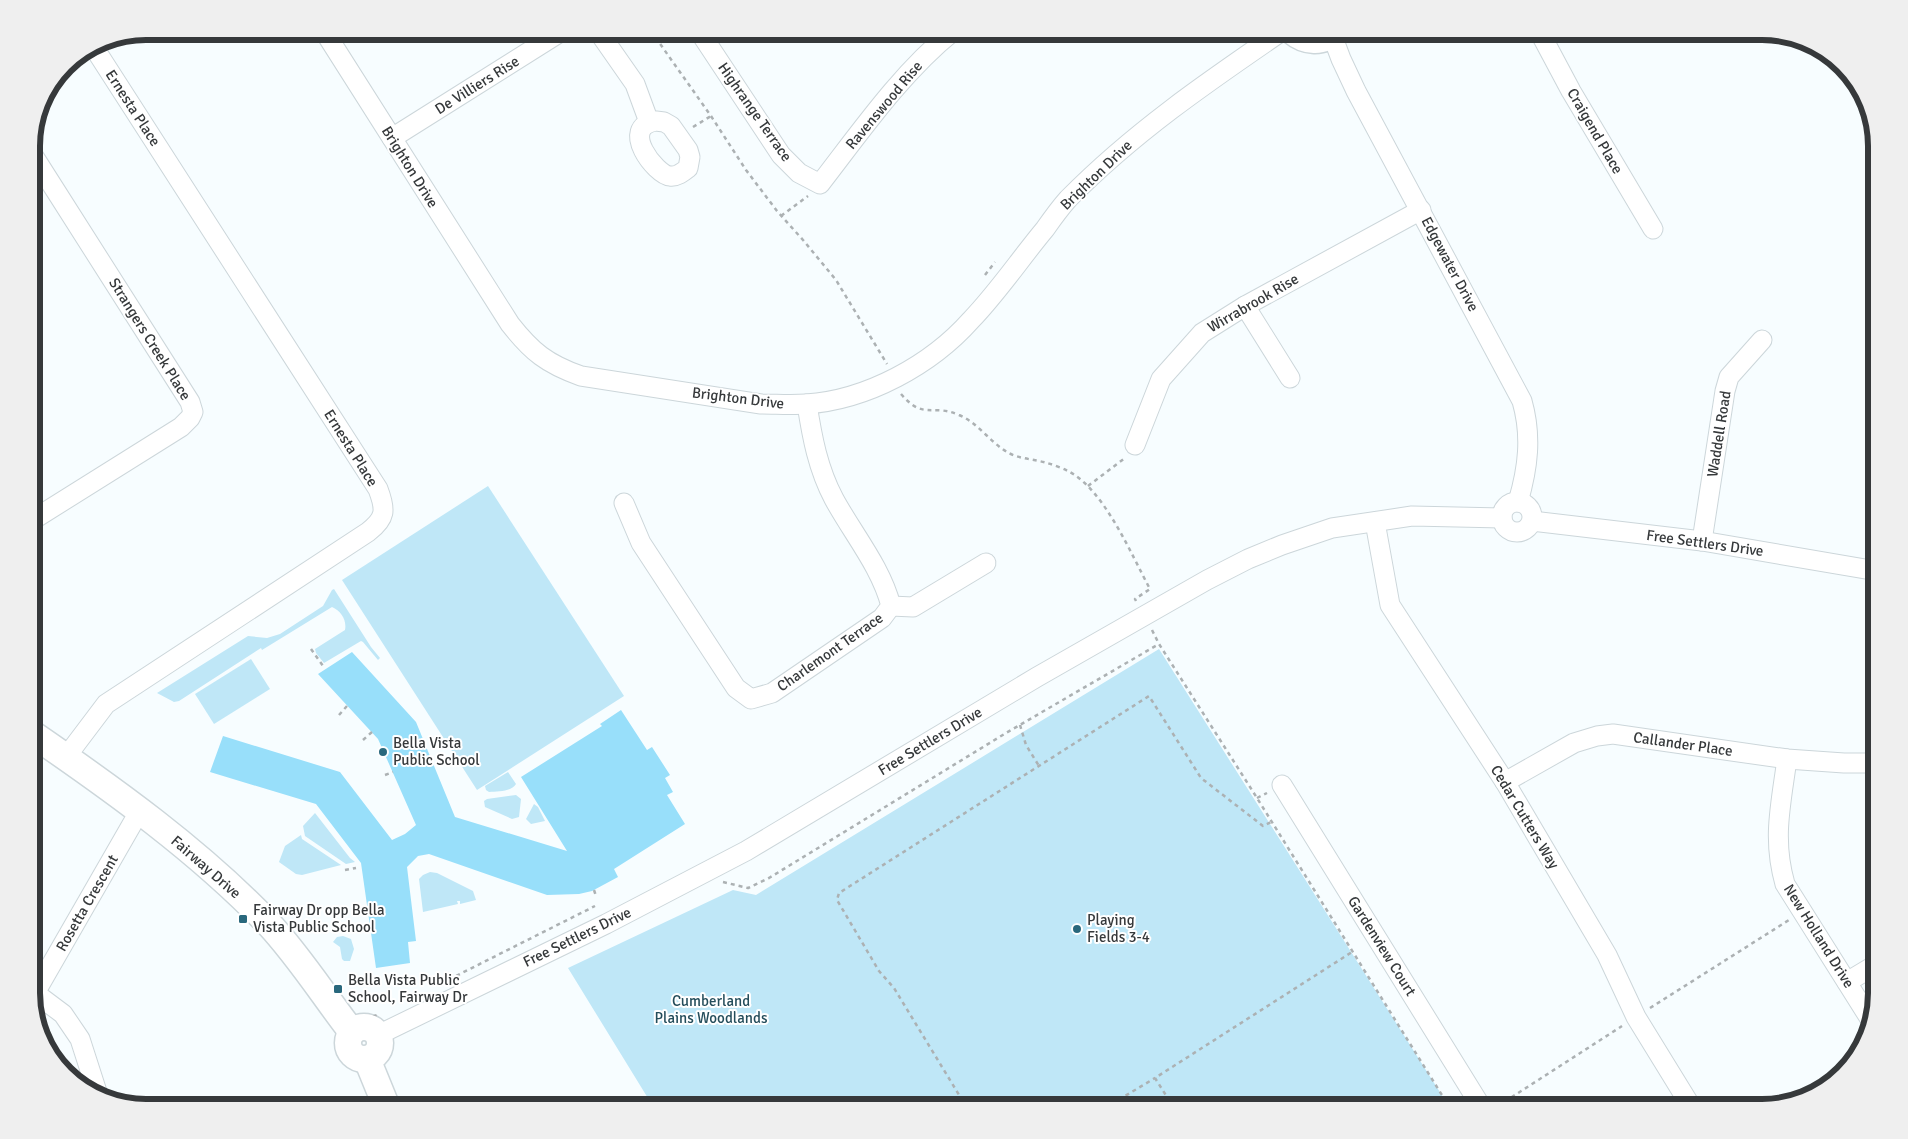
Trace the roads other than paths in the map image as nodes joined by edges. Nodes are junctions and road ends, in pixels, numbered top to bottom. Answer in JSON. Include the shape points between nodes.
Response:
{"nodes":[{"id":1,"x":330,"y":40,"type":"edge"},
{"id":2,"x":548,"y":40,"type":"edge"},
{"id":3,"x":604,"y":40,"type":"edge"},
{"id":4,"x":705,"y":40,"type":"edge"},
{"id":5,"x":943,"y":40,"type":"edge"},
{"id":6,"x":1269,"y":40,"type":"edge"},
{"id":7,"x":1335,"y":40,"type":"edge"},
{"id":8,"x":1544,"y":40,"type":"edge"},
{"id":9,"x":97,"y":52,"type":"edge"},
{"id":10,"x":649,"y":122,"type":"dead end"},
{"id":11,"x":392,"y":138,"type":"junction"},
{"id":12,"x":40,"y":165,"type":"edge"},
{"id":13,"x":820,"y":184,"type":"joint"},
{"id":14,"x":1421,"y":210,"type":"junction"},
{"id":15,"x":1653,"y":229,"type":"dead end"},
{"id":16,"x":1245,"y":306,"type":"junction"},
{"id":17,"x":1762,"y":340,"type":"dead end"},
{"id":18,"x":1290,"y":378,"type":"dead end"},
{"id":19,"x":808,"y":404,"type":"junction"},
{"id":20,"x":1135,"y":445,"type":"road end"},
{"id":21,"x":1518,"y":502,"type":"junction"},
{"id":22,"x":624,"y":503,"type":"dead end"},
{"id":23,"x":40,"y":516,"type":"edge"},
{"id":24,"x":1502,"y":518,"type":"junction"},
{"id":25,"x":1532,"y":521,"type":"junction"},
{"id":26,"x":1375,"y":522,"type":"junction"},
{"id":27,"x":1702,"y":541,"type":"junction"},
{"id":28,"x":986,"y":563,"type":"dead end"},
{"id":29,"x":1868,"y":569,"type":"edge"},
{"id":30,"x":890,"y":606,"type":"junction"},
{"id":31,"x":40,"y":739,"type":"edge"},
{"id":32,"x":66,"y":757,"type":"junction"},
{"id":33,"x":1787,"y":759,"type":"junction"},
{"id":34,"x":1868,"y":763,"type":"edge"},
{"id":35,"x":1505,"y":782,"type":"junction"},
{"id":36,"x":1282,"y":785,"type":"dead end"},
{"id":37,"x":139,"y":812,"type":"junction"},
{"id":38,"x":1868,"y":969,"type":"edge"},
{"id":39,"x":1847,"y":982,"type":"junction"},
{"id":40,"x":40,"y":984,"type":"edge"},
{"id":41,"x":40,"y":997,"type":"edge"},
{"id":42,"x":1866,"y":1012,"type":"edge"},
{"id":43,"x":368,"y":1024,"type":"junction"},
{"id":44,"x":95,"y":1086,"type":"edge"},
{"id":45,"x":384,"y":1099,"type":"edge"},
{"id":46,"x":1476,"y":1099,"type":"edge"},
{"id":47,"x":1687,"y":1099,"type":"edge"}],
"edges":[{"from":1,"to":11,"type":"street","name":"Brighton Drive"},
{"from":2,"to":11,"type":"street","name":"De Villiers Rise"},
{"from":3,"to":10,"type":"street","via":[[635,84]]},
{"from":4,"to":13,"type":"street","name":"Highrange Terrace","via":[[781,154],[799,173]]},
{"from":5,"to":13,"type":"street","name":"Ravenswood Rise","via":[[924,57],[869,121]]},
{"from":6,"to":19,"type":"street","name":"Brighton Drive","via":[[1152,123],[1067,200],[972,320],[941,349],[878,386]]},
{"from":7,"to":14,"type":"street","name":"Edgewater Drive","via":[[1356,91]]},
{"from":8,"to":15,"type":"street","name":"Craigend Place"},
{"from":9,"to":32,"type":"street","name":"Ernesta Place","via":[[378,489],[384,508],[378,524],[368,532],[106,704]]},
{"from":11,"to":19,"type":"street","name":"Brighton Drive","via":[[510,324],[539,355],[558,368],[581,376],[761,404]]},
{"from":12,"to":23,"type":"street","name":"Strangers Creek Place","via":[[194,412],[181,427]]},
{"from":14,"to":16,"type":"street","name":"Wirrabrook Rise"},
{"from":14,"to":21,"type":"street","name":"Edgewater Drive","via":[[1522,401],[1529,429],[1529,446]]},
{"from":16,"to":18,"type":"street"},
{"from":16,"to":20,"type":"street","name":"Wirrabrook Rise","via":[[1202,334],[1161,379]]},
{"from":17,"to":27,"type":"street","name":"Waddell Road","via":[[1729,377]]},
{"from":19,"to":30,"type":"street","name":"Charlemont Terrace","via":[[822,473],[833,498],[886,587]]},
{"from":21,"to":24,"type":"street","via":[[1506,506]]},
{"from":21,"to":25,"type":"street","via":[[1531,511]]},
{"from":22,"to":30,"type":"street","name":"Charlemont Terrace","via":[[641,543],[736,688],[751,699],[772,693],[882,618]]},
{"from":24,"to":25,"type":"street","via":[[1508,529],[1517,532],[1526,529]]},
{"from":24,"to":26,"type":"street","name":"Free Settlers Drive","via":[[1412,516]]},
{"from":25,"to":27,"type":"street","name":"Free Settlers Drive"},
{"from":26,"to":35,"type":"street","name":"Cedar Cutters Way","via":[[1390,605]]},
{"from":26,"to":43,"type":"street","name":"Free Settlers Drive","via":[[1332,528],[1248,559],[1037,676],[746,851],[606,924]]},
{"from":27,"to":29,"type":"street","name":"Free Settlers Drive"},
{"from":28,"to":30,"type":"street","via":[[913,607]]},
{"from":31,"to":32,"type":"street","name":"Fairway Drive"},
{"from":32,"to":37,"type":"street","name":"Fairway Drive"},
{"from":33,"to":34,"type":"street","name":"Callander Place"},
{"from":33,"to":35,"type":"street","name":"Callander Place","via":[[1613,734],[1574,743]]},
{"from":33,"to":39,"type":"street","name":"New Holland Drive","via":[[1778,824],[1779,863],[1785,884]]},
{"from":35,"to":47,"type":"street","name":"Cedar Cutters Way","via":[[1607,954],[1636,1016]]},
{"from":36,"to":46,"type":"street","name":"Gardenview Court"},
{"from":37,"to":40,"type":"street","name":"Rosetta Crescent"},
{"from":37,"to":43,"type":"street","name":"Fairway Drive","via":[[211,868],[269,925],[299,960]]},
{"from":38,"to":39,"type":"street"},
{"from":39,"to":42,"type":"street","name":"New Holland Drive"},
{"from":41,"to":44,"type":"street","name":"Rosetta Crescent","via":[[63,1014],[80,1039]]},
{"from":43,"to":45,"type":"street","via":[[347,1041],[349,1051],[356,1058],[366,1059]]}]}
